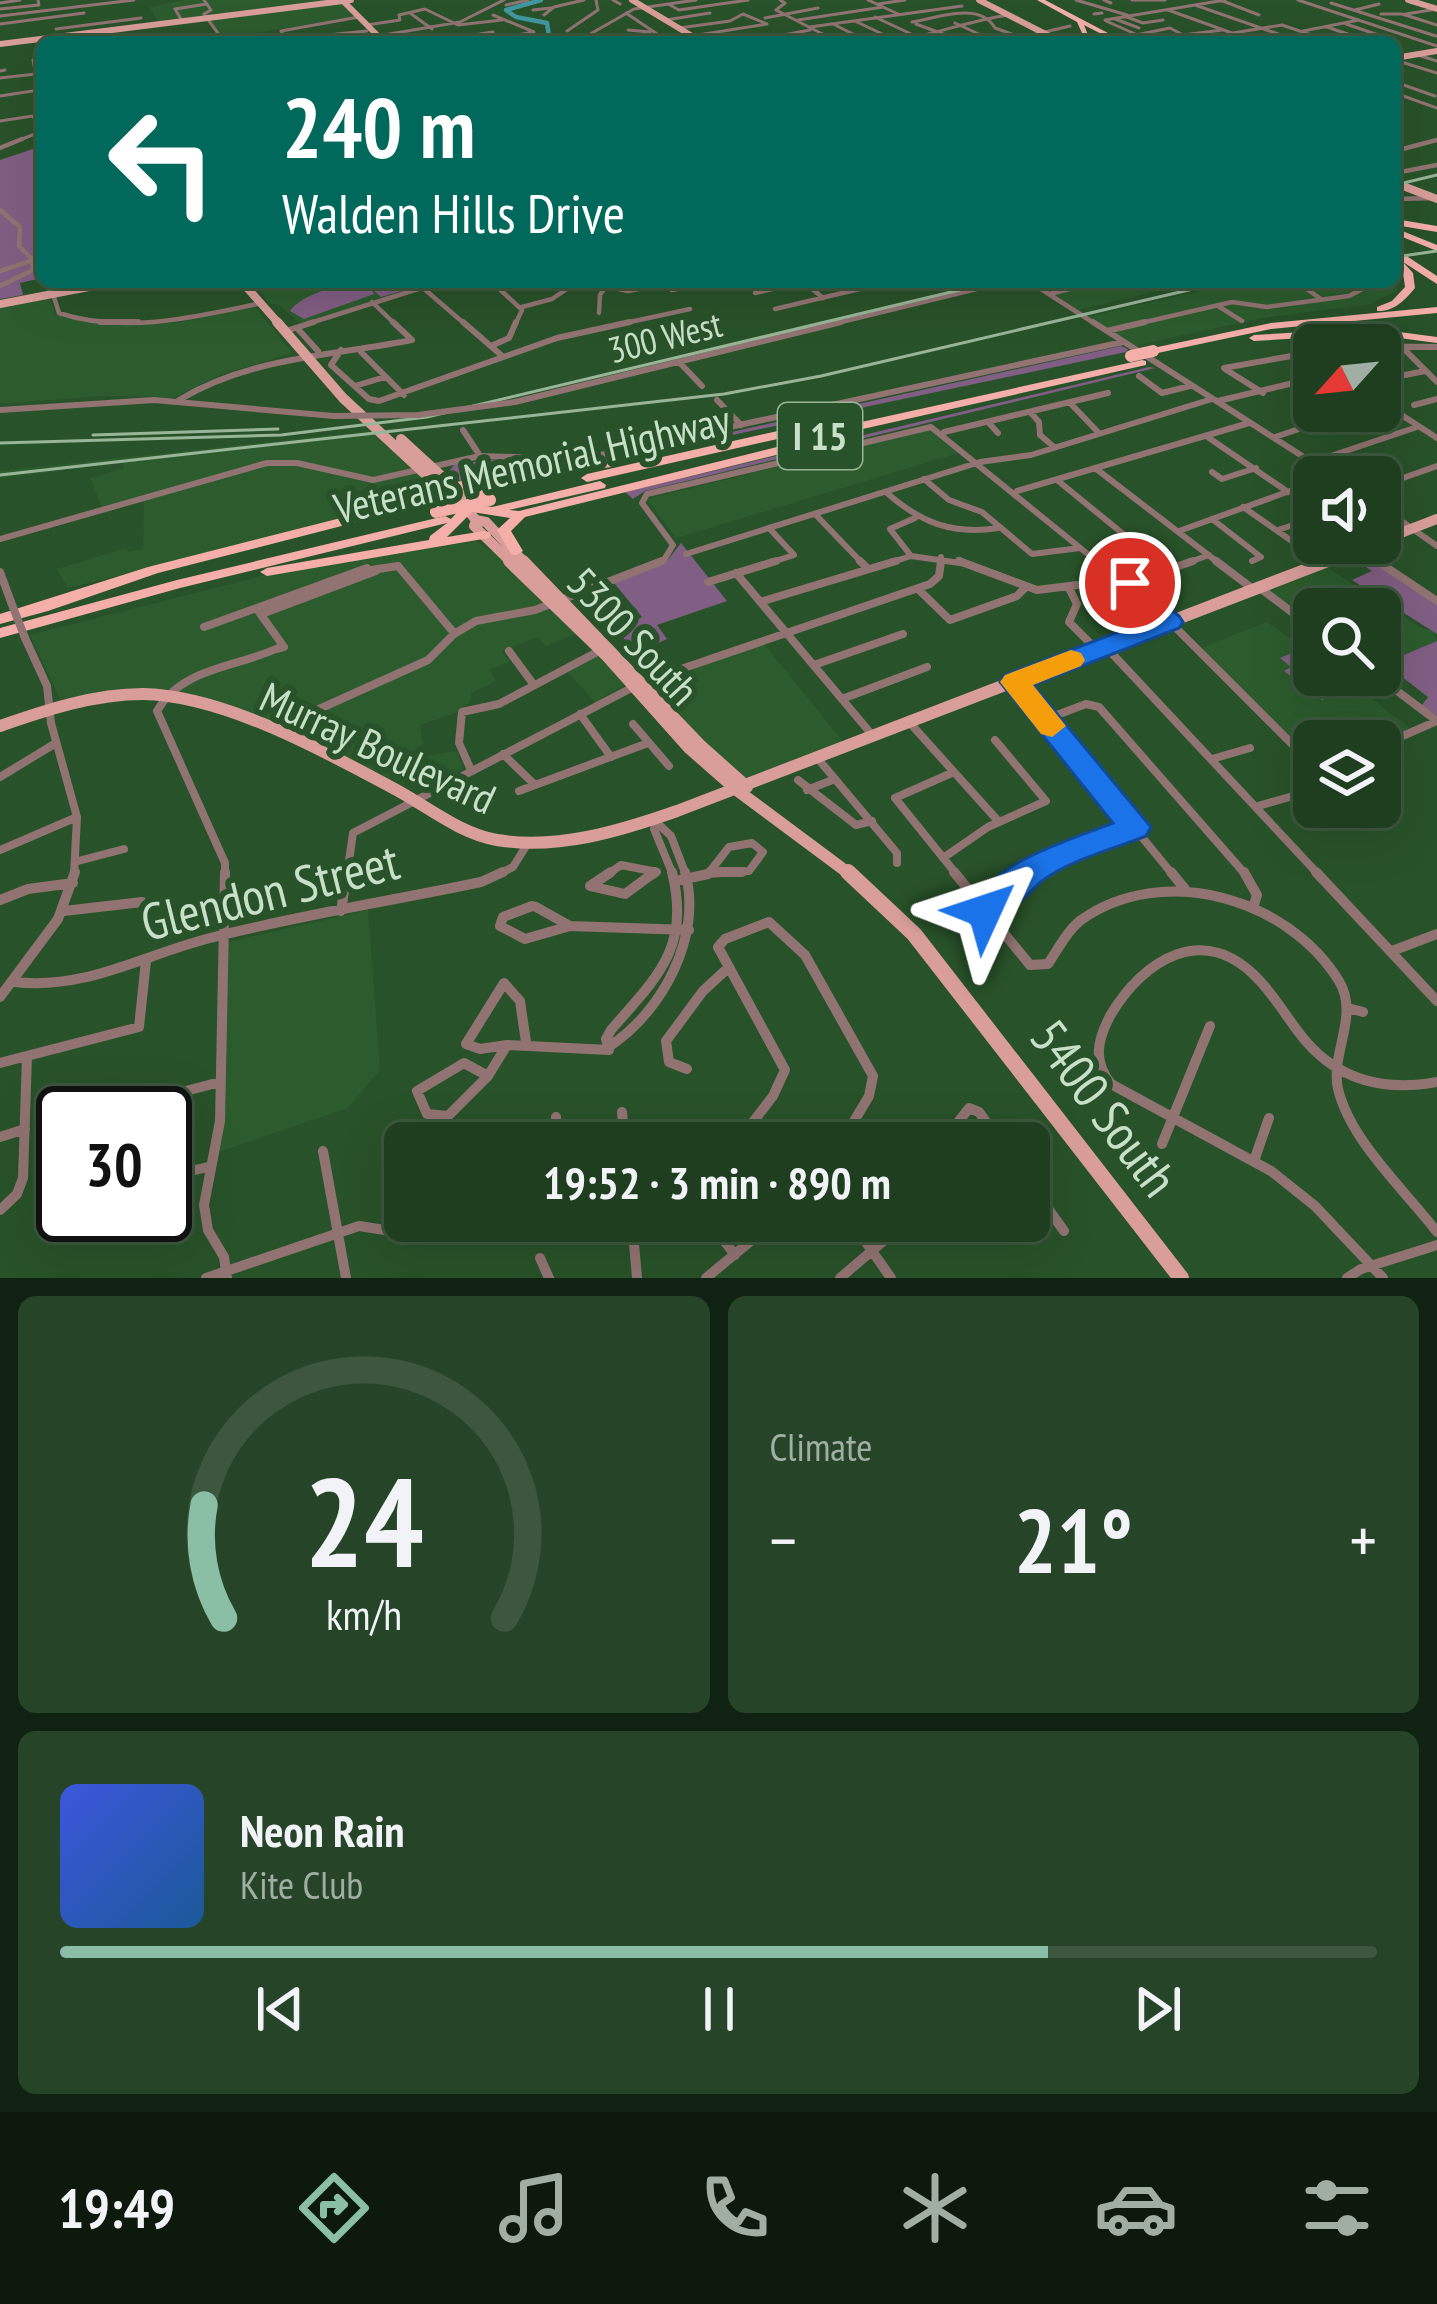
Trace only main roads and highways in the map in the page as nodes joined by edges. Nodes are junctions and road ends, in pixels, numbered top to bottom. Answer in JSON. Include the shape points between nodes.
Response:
{"nodes":[{"id":1,"x":345,"y":0,"type":"edge"},
{"id":2,"x":632,"y":0,"type":"edge"},
{"id":3,"x":979,"y":0,"type":"edge"},
{"id":4,"x":1044,"y":0,"type":"edge"},
{"id":5,"x":1408,"y":0,"type":"edge"},
{"id":6,"x":1437,"y":6,"type":"edge"},
{"id":7,"x":1134,"y":35,"type":"edge"},
{"id":8,"x":46,"y":36,"type":"edge"},
{"id":9,"x":77,"y":36,"type":"edge"},
{"id":10,"x":90,"y":36,"type":"edge"},
{"id":11,"x":377,"y":36,"type":"edge"},
{"id":12,"x":692,"y":36,"type":"edge"},
{"id":13,"x":1054,"y":36,"type":"edge"},
{"id":14,"x":1083,"y":36,"type":"edge"},
{"id":15,"x":36,"y":41,"type":"edge"},
{"id":16,"x":0,"y":44,"type":"edge"},
{"id":17,"x":1436,"y":53,"type":"edge"},
{"id":18,"x":1401,"y":58,"type":"edge"},
{"id":19,"x":1401,"y":185,"type":"edge"},
{"id":20,"x":1437,"y":198,"type":"edge"},
{"id":21,"x":1401,"y":227,"type":"edge"},
{"id":22,"x":1401,"y":230,"type":"edge"},
{"id":23,"x":1437,"y":230,"type":"edge"},
{"id":24,"x":1437,"y":248,"type":"edge"},
{"id":25,"x":1401,"y":259,"type":"edge"},
{"id":26,"x":1401,"y":265,"type":"edge"},
{"id":27,"x":1437,"y":285,"type":"edge"},
{"id":28,"x":71,"y":288,"type":"edge"},
{"id":29,"x":77,"y":288,"type":"edge"},
{"id":30,"x":250,"y":288,"type":"edge"},
{"id":31,"x":52,"y":292,"type":"junction"},
{"id":32,"x":0,"y":302,"type":"edge"},
{"id":33,"x":260,"y":303,"type":"junction"},
{"id":34,"x":1437,"y":310,"type":"edge"},
{"id":35,"x":1437,"y":319,"type":"edge"},
{"id":36,"x":1271,"y":326,"type":"junction"},
{"id":37,"x":1254,"y":338,"type":"junction"},
{"id":38,"x":1437,"y":343,"type":"edge"},
{"id":39,"x":310,"y":353,"type":"junction"},
{"id":40,"x":1158,"y":355,"type":"junction"},
{"id":41,"x":1137,"y":365,"type":"junction"},
{"id":42,"x":861,"y":416,"type":"junction"},
{"id":43,"x":840,"y":431,"type":"junction"},
{"id":44,"x":430,"y":471,"type":"junction"},
{"id":45,"x":517,"y":479,"type":"junction"},
{"id":46,"x":453,"y":486,"type":"junction"},
{"id":47,"x":494,"y":504,"type":"junction"},
{"id":48,"x":400,"y":507,"type":"junction"},
{"id":49,"x":468,"y":510,"type":"junction"},
{"id":50,"x":542,"y":510,"type":"junction"},
{"id":51,"x":441,"y":516,"type":"junction"},
{"id":52,"x":1437,"y":519,"type":"edge"},
{"id":53,"x":1401,"y":533,"type":"edge"},
{"id":54,"x":484,"y":536,"type":"junction"},
{"id":55,"x":414,"y":547,"type":"junction"},
{"id":56,"x":516,"y":551,"type":"junction"},
{"id":57,"x":1318,"y":564,"type":"edge"},
{"id":58,"x":128,"y":598,"type":"junction"},
{"id":59,"x":558,"y":601,"type":"junction"},
{"id":60,"x":33,"y":610,"type":"junction"},
{"id":61,"x":0,"y":619,"type":"edge"},
{"id":62,"x":0,"y":633,"type":"edge"},
{"id":63,"x":638,"y":684,"type":"junction"},
{"id":64,"x":0,"y":726,"type":"edge"},
{"id":65,"x":854,"y":743,"type":"junction"},
{"id":66,"x":739,"y":789,"type":"junction"},
{"id":67,"x":914,"y":934,"type":"joint"},
{"id":68,"x":1181,"y":1278,"type":"edge"}],
"edges":[{"from":1,"to":10,"type":"main road","via":[[143,22]]},
{"from":1,"to":11,"type":"main road"},
{"from":2,"to":12,"type":"main road"},
{"from":3,"to":13,"type":"main road"},
{"from":4,"to":7,"type":"highway"},
{"from":4,"to":7,"type":"highway"},
{"from":4,"to":14,"type":"highway","via":[[1087,29]]},
{"from":5,"to":6,"type":"main road"},
{"from":8,"to":9,"type":"main road","via":[[55,27]]},
{"from":15,"to":16,"type":"main road"},
{"from":17,"to":18,"type":"main road"},
{"from":19,"to":20,"type":"main road"},
{"from":21,"to":23,"type":"highway"},
{"from":22,"to":24,"type":"highway"},
{"from":25,"to":27,"type":"highway"},
{"from":26,"to":36,"type":"highway","via":[[1410,281],[1396,303]]},
{"from":28,"to":31,"type":"main road"},
{"from":29,"to":31,"type":"main road"},
{"from":30,"to":33,"type":"main road","name":"5300 South"},
{"from":31,"to":32,"type":"main road"},
{"from":33,"to":39,"type":"main road","name":"5300 South"},
{"from":33,"to":39,"type":"main road","name":"5300 South"},
{"from":34,"to":36,"type":"highway","name":"Veterans Memorial Highway","number":"I 15"},
{"from":35,"to":37,"type":"highway","name":"Veterans Memorial Highway","number":"I 15"},
{"from":36,"to":40,"type":"highway","name":"Veterans Memorial Highway","number":"I 15"},
{"from":37,"to":38,"type":"highway"},
{"from":37,"to":40,"type":"highway","name":"Veterans Memorial Highway","number":"I 15"},
{"from":39,"to":44,"type":"main road","name":"5300 South"},
{"from":40,"to":41,"type":"highway","name":"Veterans Memorial Highway","number":"I 15"},
{"from":41,"to":42,"type":"highway","name":"Veterans Memorial Highway","number":"I 15"},
{"from":41,"to":43,"type":"highway","name":"Veterans Memorial Highway","number":"I 15"},
{"from":42,"to":45,"type":"highway"},
{"from":42,"to":47,"type":"highway","name":"Veterans Memorial Highway","number":"I 15"},
{"from":43,"to":47,"type":"highway","name":"Veterans Memorial Highway","number":"I 15"},
{"from":43,"to":50,"type":"highway"},
{"from":44,"to":46,"type":"main road","name":"5300 South"},
{"from":44,"to":48,"type":"highway","via":[[433,494]]},
{"from":44,"to":49,"type":"main road","name":"5300 South"},
{"from":45,"to":46,"type":"highway"},
{"from":45,"to":49,"type":"highway","via":[[488,489]]},
{"from":46,"to":49,"type":"main road","name":"5300 South"},
{"from":47,"to":51,"type":"highway","name":"Veterans Memorial Highway","number":"I 15"},
{"from":48,"to":49,"type":"highway"},
{"from":48,"to":60,"type":"highway","via":[[153,570]]},
{"from":49,"to":50,"type":"highway"},
{"from":49,"to":54,"type":"main road","name":"5300 South"},
{"from":49,"to":55,"type":"highway","via":[[448,532]]},
{"from":49,"to":56,"type":"main road","name":"5300 South"},
{"from":50,"to":56,"type":"highway","via":[[508,523]]},
{"from":51,"to":58,"type":"highway","name":"Veterans Memorial Highway","number":"I 15"},
{"from":51,"to":60,"type":"highway","name":"Veterans Memorial Highway","number":"I 15"},
{"from":52,"to":53,"type":"main road"},
{"from":54,"to":55,"type":"highway"},
{"from":54,"to":59,"type":"main road","name":"5300 South"},
{"from":55,"to":58,"type":"highway"},
{"from":56,"to":59,"type":"main road","name":"5300 South"},
{"from":57,"to":65,"type":"main road"},
{"from":58,"to":62,"type":"highway","name":"Veterans Memorial Highway","number":"I 15"},
{"from":59,"to":63,"type":"main road","name":"5300 South"},
{"from":59,"to":63,"type":"main road","name":"5300 South"},
{"from":60,"to":61,"type":"highway","name":"Veterans Memorial Highway","number":"I 15"},
{"from":63,"to":66,"type":"main road","name":"5300 South","via":[[688,748]]},
{"from":64,"to":66,"type":"main road","name":"Murray Boulevard","via":[[119,695],[167,695],[276,735],[470,832],[528,843],[656,821]]},
{"from":65,"to":66,"type":"main road"},
{"from":65,"to":66,"type":"main road"},
{"from":66,"to":67,"type":"main road","name":"5300 South","via":[[841,865]]},
{"from":67,"to":68,"type":"main road","name":"5400 South"}]}
